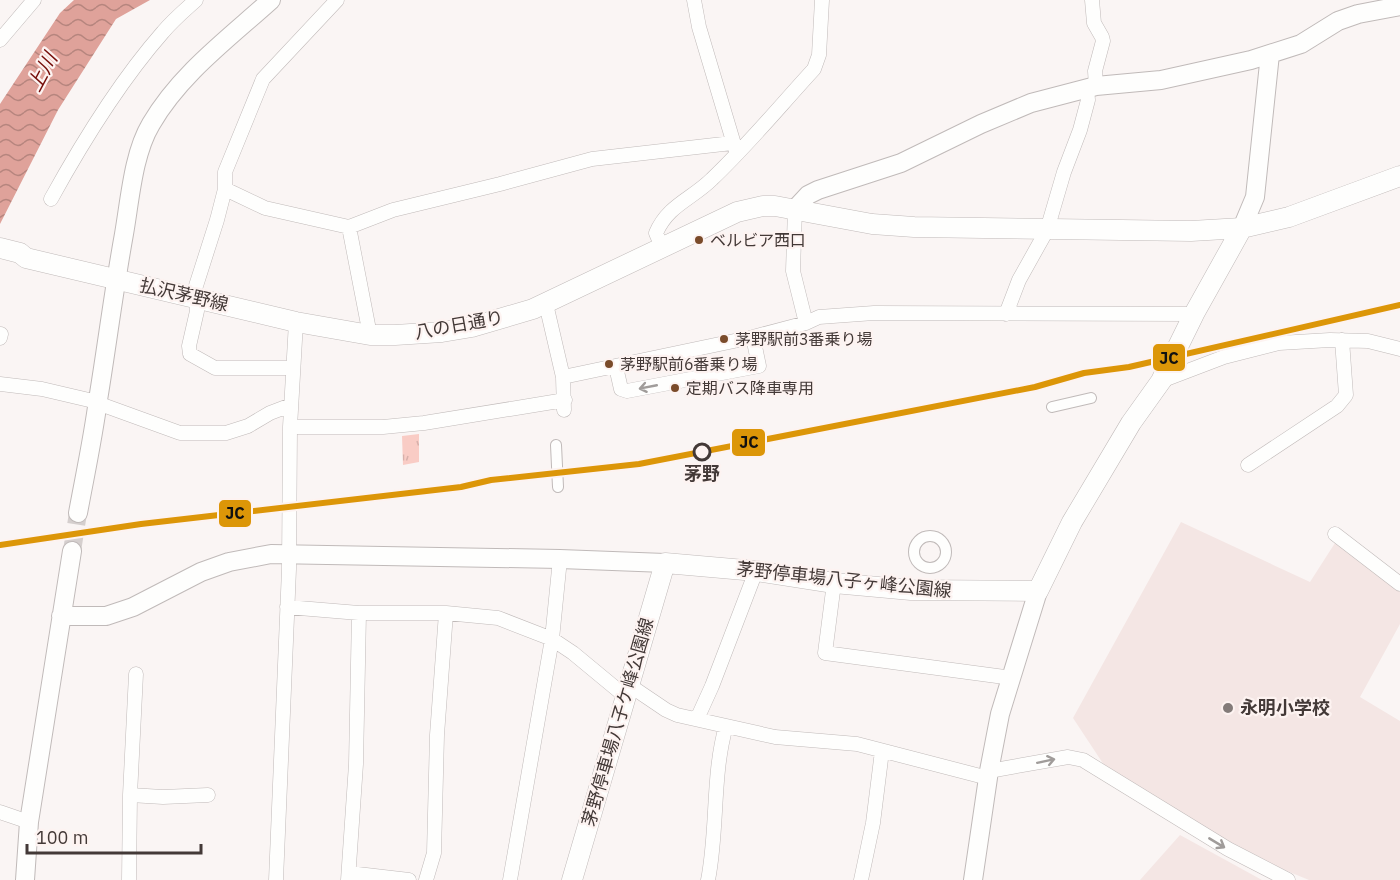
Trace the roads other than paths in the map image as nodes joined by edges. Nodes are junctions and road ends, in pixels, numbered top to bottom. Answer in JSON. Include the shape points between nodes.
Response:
{"nodes":[{"id":1,"x":34,"y":0,"type":"edge"},
{"id":2,"x":196,"y":0,"type":"edge"},
{"id":3,"x":271,"y":0,"type":"edge"},
{"id":4,"x":338,"y":0,"type":"edge"},
{"id":5,"x":694,"y":0,"type":"edge"},
{"id":6,"x":822,"y":0,"type":"edge"},
{"id":7,"x":1092,"y":0,"type":"edge"},
{"id":8,"x":1400,"y":6,"type":"edge"},
{"id":9,"x":0,"y":40,"type":"edge"},
{"id":10,"x":1270,"y":54,"type":"junction"},
{"id":11,"x":1091,"y":87,"type":"junction"},
{"id":12,"x":734,"y":148,"type":"junction"},
{"id":13,"x":1400,"y":176,"type":"edge"},
{"id":14,"x":225,"y":189,"type":"junction"},
{"id":15,"x":51,"y":199,"type":"dead end"},
{"id":16,"x":795,"y":209,"type":"junction"},
{"id":17,"x":349,"y":227,"type":"junction"},
{"id":18,"x":1242,"y":228,"type":"junction"},
{"id":19,"x":1047,"y":230,"type":"junction"},
{"id":20,"x":662,"y":247,"type":"junction"},
{"id":21,"x":0,"y":248,"type":"edge"},
{"id":22,"x":115,"y":280,"type":"junction"},
{"id":23,"x":196,"y":297,"type":"junction"},
{"id":24,"x":546,"y":304,"type":"junction"},
{"id":25,"x":1006,"y":314,"type":"junction"},
{"id":26,"x":1194,"y":314,"type":"junction"},
{"id":27,"x":296,"y":322,"type":"junction"},
{"id":28,"x":806,"y":323,"type":"junction"},
{"id":29,"x":370,"y":335,"type":"junction"},
{"id":30,"x":753,"y":337,"type":"junction"},
{"id":31,"x":1342,"y":340,"type":"junction"},
{"id":32,"x":1400,"y":349,"type":"edge"},
{"id":33,"x":616,"y":367,"type":"junction"},
{"id":34,"x":293,"y":368,"type":"junction"},
{"id":35,"x":563,"y":378,"type":"junction"},
{"id":36,"x":1161,"y":381,"type":"junction"},
{"id":37,"x":0,"y":384,"type":"edge"},
{"id":38,"x":1091,"y":398,"type":"dead end"},
{"id":39,"x":98,"y":403,"type":"junction"},
{"id":40,"x":291,"y":405,"type":"junction"},
{"id":41,"x":1052,"y":407,"type":"dead end"},
{"id":42,"x":290,"y":427,"type":"junction"},
{"id":43,"x":555,"y":445,"type":"dead end"},
{"id":44,"x":1248,"y":465,"type":"dead end"},
{"id":45,"x":558,"y":487,"type":"dead end"},
{"id":46,"x":78,"y":513,"type":"tunnel mouth"},
{"id":47,"x":1335,"y":534,"type":"dead end"},
{"id":48,"x":72,"y":551,"type":"tunnel mouth"},
{"id":49,"x":288,"y":554,"type":"junction"},
{"id":50,"x":560,"y":558,"type":"junction"},
{"id":51,"x":665,"y":563,"type":"junction"},
{"id":52,"x":756,"y":571,"type":"junction"},
{"id":53,"x":834,"y":583,"type":"junction"},
{"id":54,"x":1400,"y":584,"type":"edge"},
{"id":55,"x":1038,"y":591,"type":"junction"},
{"id":56,"x":287,"y":608,"type":"junction"},
{"id":57,"x":359,"y":613,"type":"junction"},
{"id":58,"x":446,"y":613,"type":"junction"},
{"id":59,"x":61,"y":616,"type":"junction"},
{"id":60,"x":552,"y":639,"type":"junction"},
{"id":61,"x":136,"y":674,"type":"dead end"},
{"id":62,"x":1012,"y":678,"type":"junction"},
{"id":63,"x":627,"y":691,"type":"junction"},
{"id":64,"x":697,"y":719,"type":"junction"},
{"id":65,"x":726,"y":726,"type":"junction"},
{"id":66,"x":882,"y":751,"type":"junction"},
{"id":67,"x":988,"y":775,"type":"junction"},
{"id":68,"x":129,"y":795,"type":"junction"},
{"id":69,"x":208,"y":795,"type":"dead end"},
{"id":70,"x":0,"y":812,"type":"edge"},
{"id":71,"x":29,"y":822,"type":"junction"},
{"id":72,"x":348,"y":877,"type":"edge"},
{"id":73,"x":25,"y":880,"type":"edge"},
{"id":74,"x":129,"y":880,"type":"edge"},
{"id":75,"x":276,"y":880,"type":"edge"},
{"id":76,"x":409,"y":880,"type":"edge"},
{"id":77,"x":426,"y":880,"type":"edge"},
{"id":78,"x":510,"y":880,"type":"edge"},
{"id":79,"x":572,"y":880,"type":"edge"},
{"id":80,"x":708,"y":880,"type":"edge"},
{"id":81,"x":861,"y":880,"type":"edge"},
{"id":82,"x":973,"y":880,"type":"edge"},
{"id":83,"x":1288,"y":880,"type":"edge"}],
"edges":[{"from":1,"to":9,"type":"street"},
{"from":2,"to":15,"type":"street","via":[[164,31],[125,80]]},
{"from":3,"to":22,"type":"street","via":[[189,75],[149,126],[138,158]]},
{"from":4,"to":14,"type":"street","via":[[263,79],[225,172]]},
{"from":5,"to":12,"type":"street"},
{"from":6,"to":12,"type":"street","via":[[819,55],[814,69]]},
{"from":7,"to":11,"type":"street","via":[[1094,23],[1103,41]]},
{"from":8,"to":10,"type":"street","via":[[1338,21],[1300,44]]},
{"from":10,"to":11,"type":"street","via":[[1161,80]]},
{"from":10,"to":18,"type":"street","via":[[1255,196]]},
{"from":11,"to":16,"type":"street","via":[[1031,103],[901,163],[818,190]]},
{"from":11,"to":19,"type":"street"},
{"from":12,"to":17,"type":"street","via":[[592,159],[393,210]]},
{"from":12,"to":20,"type":"street","via":[[710,181],[661,220],[656,233]]},
{"from":13,"to":18,"type":"main road","via":[[1289,217]]},
{"from":14,"to":17,"type":"street","via":[[265,208]]},
{"from":14,"to":23,"type":"street","via":[[195,289]]},
{"from":16,"to":19,"type":"main road","via":[[893,226]]},
{"from":16,"to":20,"type":"main road","via":[[763,206],[737,212]]},
{"from":16,"to":28,"type":"street","via":[[793,271]]},
{"from":17,"to":29,"type":"street"},
{"from":18,"to":19,"type":"main road"},
{"from":18,"to":26,"type":"main road"},
{"from":19,"to":25,"type":"street","via":[[1019,280]]},
{"from":20,"to":24,"type":"main road"},
{"from":21,"to":22,"type":"main road","name":"払沢茅野線"},
{"from":22,"to":23,"type":"main road","name":"払沢茅野線"},
{"from":22,"to":39,"type":"street"},
{"from":23,"to":27,"type":"main road","name":"払沢茅野線"},
{"from":23,"to":34,"type":"street","via":[[190,354],[215,368]]},
{"from":24,"to":29,"type":"main road","name":"八の日通り","via":[[472,327]]},
{"from":24,"to":35,"type":"street"},
{"from":25,"to":26,"type":"street"},
{"from":25,"to":28,"type":"street","via":[[874,313],[819,317]]},
{"from":26,"to":36,"type":"main road"},
{"from":27,"to":29,"type":"main road","name":"払沢茅野線"},
{"from":27,"to":34,"type":"street"},
{"from":28,"to":30,"type":"street"},
{"from":30,"to":33,"type":"street"},
{"from":30,"to":33,"type":"street","one_way":true,"via":[[759,366],[627,391],[621,389]]},
{"from":31,"to":32,"type":"street"},
{"from":31,"to":36,"type":"street","via":[[1279,343],[1224,357]]},
{"from":31,"to":44,"type":"street","via":[[1346,395],[1337,406]]},
{"from":33,"to":35,"type":"street"},
{"from":34,"to":40,"type":"street"},
{"from":35,"to":42,"type":"street","via":[[564,405],[383,428]]},
{"from":36,"to":55,"type":"main road","via":[[1072,522]]},
{"from":37,"to":39,"type":"street","via":[[42,389]]},
{"from":38,"to":41,"type":"street"},
{"from":39,"to":40,"type":"street","via":[[180,433],[203,434],[226,433],[248,426]]},
{"from":39,"to":46,"type":"street"},
{"from":40,"to":42,"type":"street"},
{"from":42,"to":49,"type":"street"},
{"from":43,"to":45,"type":"street"},
{"from":47,"to":54,"type":"street"},
{"from":48,"to":59,"type":"street"},
{"from":49,"to":50,"type":"street"},
{"from":49,"to":56,"type":"street"},
{"from":49,"to":59,"type":"street","via":[[229,562],[133,607],[106,615]]},
{"from":50,"to":51,"type":"street"},
{"from":50,"to":60,"type":"street"},
{"from":51,"to":52,"type":"main road","name":"茅野停車場八子ヶ峰公園線"},
{"from":51,"to":63,"type":"main road","name":"茅野停車場八子ケ峰公園線"},
{"from":52,"to":53,"type":"main road","name":"茅野停車場八子ヶ峰公園線"},
{"from":52,"to":64,"type":"street"},
{"from":53,"to":55,"type":"main road","name":"茅野停車場八子ヶ峰公園線","via":[[937,591]]},
{"from":53,"to":62,"type":"street","via":[[825,653]]},
{"from":55,"to":62,"type":"street"},
{"from":56,"to":57,"type":"street"},
{"from":56,"to":75,"type":"street"},
{"from":57,"to":58,"type":"street"},
{"from":57,"to":72,"type":"street","via":[[356,764]]},
{"from":58,"to":60,"type":"street","via":[[498,618]]},
{"from":58,"to":77,"type":"street","via":[[434,853]]},
{"from":59,"to":71,"type":"street"},
{"from":60,"to":63,"type":"street"},
{"from":60,"to":78,"type":"street"},
{"from":61,"to":68,"type":"street"},
{"from":62,"to":67,"type":"street","via":[[1000,714]]},
{"from":63,"to":64,"type":"street","via":[[677,715]]},
{"from":63,"to":79,"type":"main road","name":"茅野停車場八子ケ峰公園線"},
{"from":64,"to":65,"type":"street"},
{"from":65,"to":66,"type":"street","via":[[775,737],[857,744]]},
{"from":65,"to":80,"type":"street","via":[[719,751]]},
{"from":66,"to":67,"type":"street"},
{"from":66,"to":81,"type":"street"},
{"from":67,"to":82,"type":"street"},
{"from":67,"to":83,"type":"street","one_way":true,"via":[[1068,757],[1083,760],[1228,849]]},
{"from":68,"to":69,"type":"street"},
{"from":68,"to":74,"type":"street"},
{"from":70,"to":71,"type":"street"},
{"from":71,"to":73,"type":"street"},
{"from":72,"to":76,"type":"street"}]}
